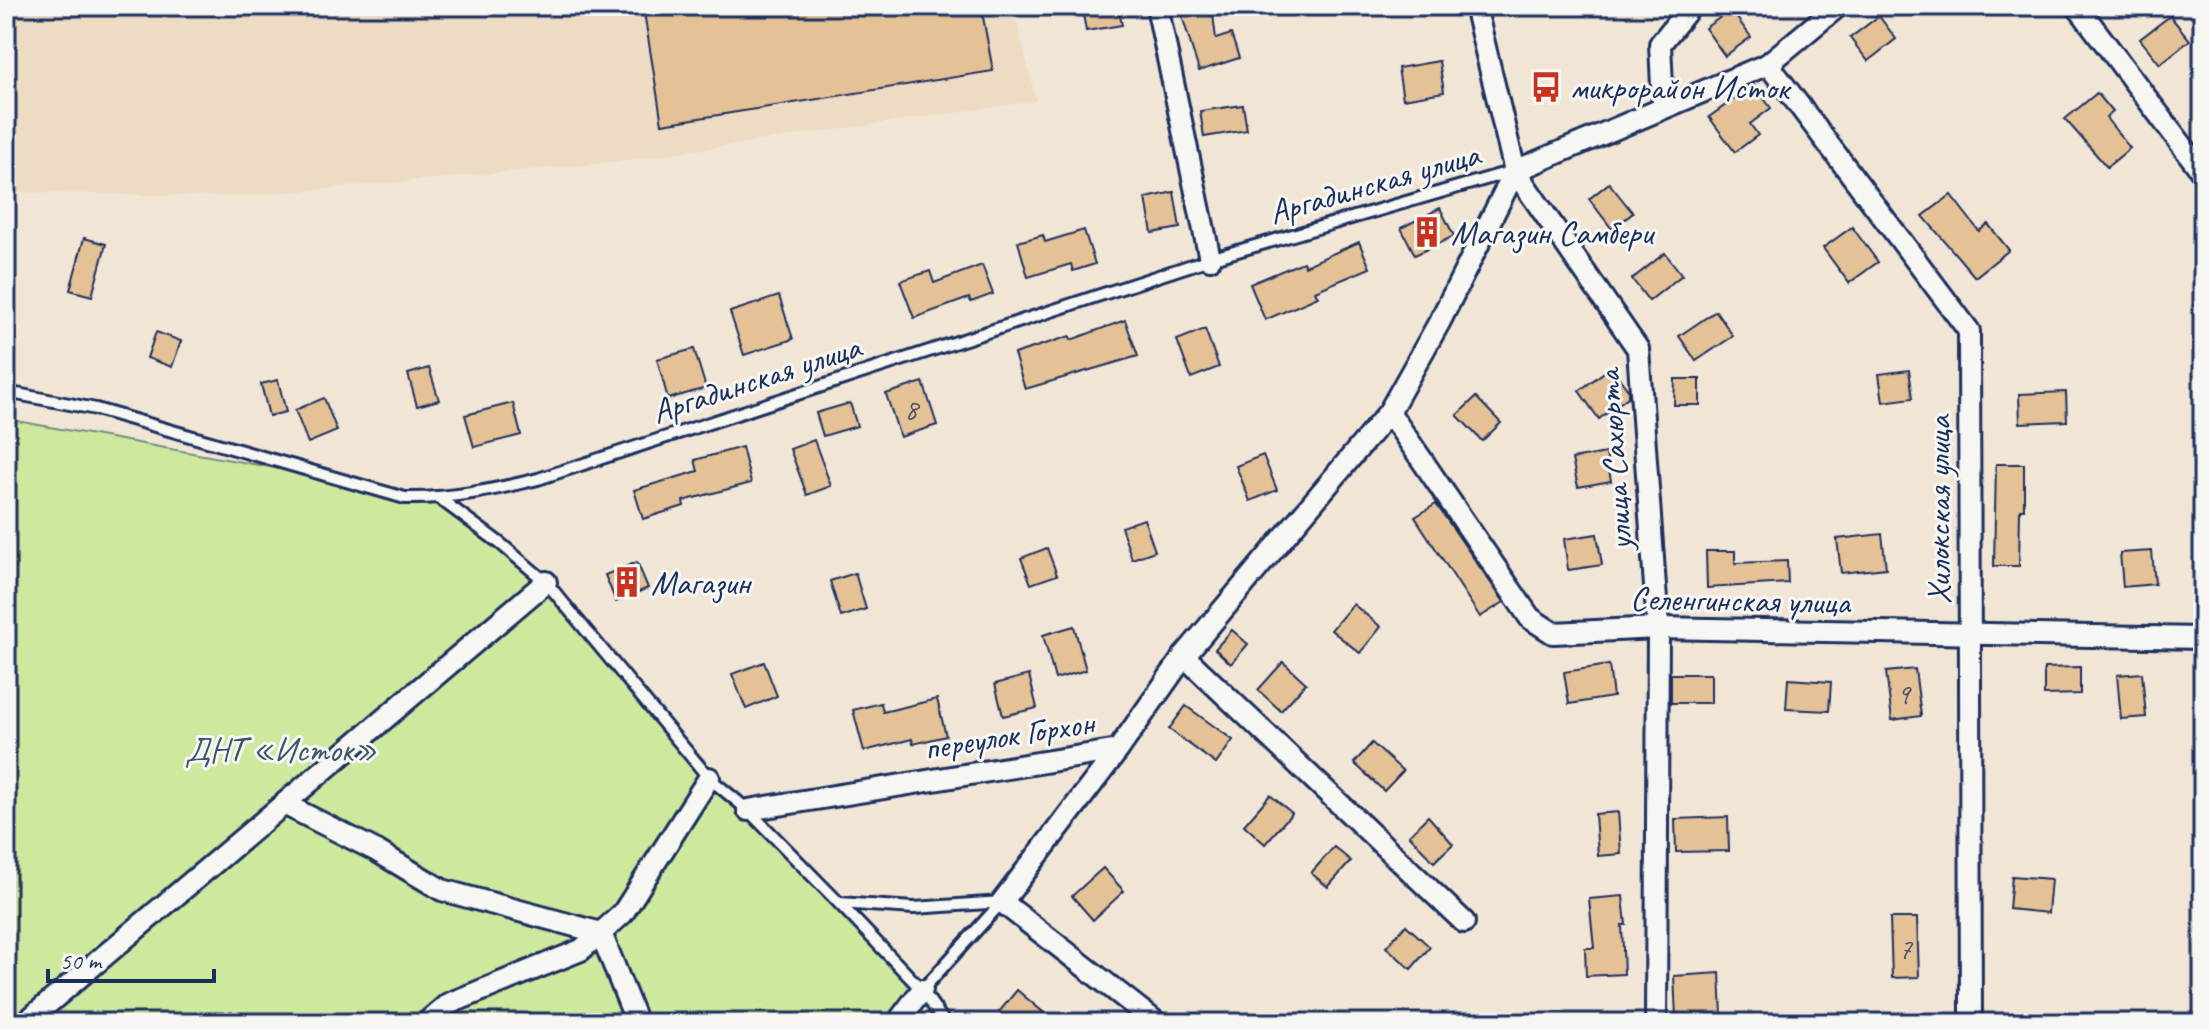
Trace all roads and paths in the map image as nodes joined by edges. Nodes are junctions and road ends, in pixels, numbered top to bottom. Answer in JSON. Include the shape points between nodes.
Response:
{"nodes":[{"id":1,"x":1157,"y":6,"type":"edge"},
{"id":2,"x":1475,"y":6,"type":"edge"},
{"id":3,"x":1691,"y":6,"type":"edge"},
{"id":4,"x":1838,"y":6,"type":"edge"},
{"id":5,"x":2077,"y":6,"type":"edge"},
{"id":6,"x":1768,"y":64,"type":"junction"},
{"id":7,"x":1663,"y":107,"type":"junction"},
{"id":8,"x":1515,"y":171,"type":"junction"},
{"id":9,"x":2203,"y":173,"type":"edge"},
{"id":10,"x":1210,"y":259,"type":"junction"},
{"id":11,"x":6,"y":392,"type":"edge"},
{"id":12,"x":1389,"y":412,"type":"junction"},
{"id":13,"x":439,"y":498,"type":"junction"},
{"id":14,"x":546,"y":582,"type":"junction"},
{"id":15,"x":1658,"y":628,"type":"junction"},
{"id":16,"x":1971,"y":635,"type":"junction"},
{"id":17,"x":2203,"y":638,"type":"edge"},
{"id":18,"x":1184,"y":656,"type":"junction"},
{"id":19,"x":1118,"y":750,"type":"junction"},
{"id":20,"x":709,"y":778,"type":"junction"},
{"id":21,"x":284,"y":804,"type":"junction"},
{"id":22,"x":748,"y":810,"type":"junction"},
{"id":23,"x":1002,"y":902,"type":"junction"},
{"id":24,"x":839,"y":903,"type":"junction"},
{"id":25,"x":1464,"y":922,"type":"dead end"},
{"id":26,"x":601,"y":933,"type":"junction"},
{"id":27,"x":922,"y":990,"type":"junction"},
{"id":28,"x":25,"y":1023,"type":"edge"},
{"id":29,"x":426,"y":1023,"type":"edge"},
{"id":30,"x":637,"y":1023,"type":"edge"},
{"id":31,"x":897,"y":1023,"type":"edge"},
{"id":32,"x":945,"y":1023,"type":"edge"},
{"id":33,"x":1157,"y":1023,"type":"edge"},
{"id":34,"x":1656,"y":1023,"type":"edge"},
{"id":35,"x":1971,"y":1023,"type":"edge"}],
"edges":[{"from":1,"to":10,"type":"street"},
{"from":2,"to":8,"type":"street"},
{"from":3,"to":7,"type":"street","via":[[1660,44]]},
{"from":4,"to":6,"type":"street"},
{"from":5,"to":9,"type":"street"},
{"from":6,"to":7,"type":"street"},
{"from":6,"to":16,"type":"street","name":"Хилокская улица","via":[[1969,331]]},
{"from":7,"to":8,"type":"street"},
{"from":8,"to":10,"type":"lane","name":"Аргадинская улица"},
{"from":8,"to":12,"type":"street","name":"переулок Горхон"},
{"from":8,"to":15,"type":"street","name":"улица Сахюрта","via":[[1638,349]]},
{"from":10,"to":13,"type":"lane","name":"Аргадинская улица","via":[[538,479]]},
{"from":11,"to":13,"type":"lane","name":"Аргадинская улица","via":[[96,409],[405,498]]},
{"from":12,"to":15,"type":"street","name":"Селенгинская улица","via":[[1530,618],[1553,633]]},
{"from":12,"to":18,"type":"street","name":"переулок Горхон"},
{"from":13,"to":14,"type":"lane"},
{"from":14,"to":20,"type":"lane"},
{"from":14,"to":21,"type":"street"},
{"from":15,"to":16,"type":"street","name":"Селенгинская улица"},
{"from":15,"to":34,"type":"street","name":"улица Сахюрта"},
{"from":16,"to":17,"type":"street","name":"Селенгинская улица"},
{"from":16,"to":35,"type":"street","name":"Хилокская улица"},
{"from":18,"to":19,"type":"street","name":"переулок Горхон"},
{"from":18,"to":25,"type":"street"},
{"from":19,"to":22,"type":"street","name":"переулок Горхон"},
{"from":19,"to":23,"type":"street"},
{"from":20,"to":22,"type":"lane"},
{"from":20,"to":26,"type":"street","via":[[623,913]]},
{"from":21,"to":26,"type":"street","via":[[442,890]]},
{"from":21,"to":28,"type":"street"},
{"from":22,"to":24,"type":"lane"},
{"from":23,"to":24,"type":"lane","via":[[914,908]]},
{"from":23,"to":27,"type":"lane"},
{"from":23,"to":33,"type":"street"},
{"from":24,"to":27,"type":"lane"},
{"from":26,"to":29,"type":"street","via":[[581,950],[448,1004]]},
{"from":26,"to":30,"type":"street"},
{"from":27,"to":31,"type":"street"},
{"from":27,"to":32,"type":"lane"}]}
